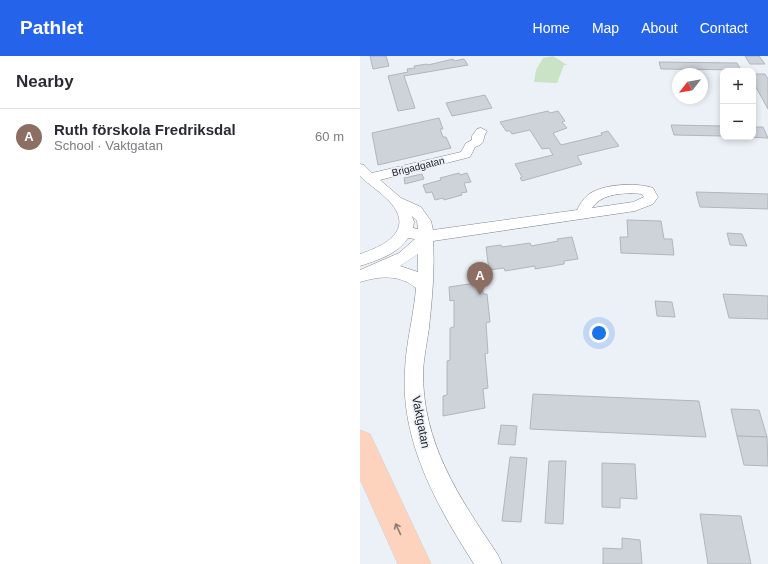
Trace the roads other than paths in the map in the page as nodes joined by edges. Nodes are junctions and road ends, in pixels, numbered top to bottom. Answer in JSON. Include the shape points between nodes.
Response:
{"nodes":[{"id":1,"x":481,"y":131,"type":"dead end"},
{"id":2,"x":360,"y":168,"type":"edge"},
{"id":3,"x":370,"y":178,"type":"junction"},
{"id":4,"x":397,"y":201,"type":"junction"},
{"id":5,"x":581,"y":214,"type":"dead end"},
{"id":6,"x":405,"y":232,"type":"junction"},
{"id":7,"x":425,"y":236,"type":"junction"},
{"id":8,"x":418,"y":255,"type":"junction"},
{"id":9,"x":360,"y":260,"type":"edge"},
{"id":10,"x":378,"y":263,"type":"junction"},
{"id":11,"x":360,"y":276,"type":"edge"},
{"id":12,"x":424,"y":285,"type":"junction"},
{"id":13,"x":360,"y":444,"type":"edge"},
{"id":14,"x":415,"y":564,"type":"edge"},
{"id":15,"x":489,"y":564,"type":"edge"}],
"edges":[{"from":1,"to":3,"type":"street","name":"Brigadgatan","via":[[478,142],[470,145],[466,154]]},
{"from":2,"to":3,"type":"street"},
{"from":3,"to":4,"type":"street"},
{"from":4,"to":6,"type":"street","via":[[404,213]]},
{"from":4,"to":7,"type":"street","name":"Vaktgatan","via":[[406,204],[422,218]]},
{"from":5,"to":7,"type":"street"},
{"from":6,"to":7,"type":"street"},
{"from":6,"to":10,"type":"street"},
{"from":7,"to":8,"type":"street","name":"Vaktgatan"},
{"from":8,"to":10,"type":"street"},
{"from":8,"to":12,"type":"street","name":"Vaktgatan"},
{"from":9,"to":10,"type":"street"},
{"from":10,"to":11,"type":"street"},
{"from":10,"to":12,"type":"street","via":[[419,280]]},
{"from":12,"to":15,"type":"street","name":"Vaktgatan","via":[[414,370],[420,430],[428,456],[442,486]]},
{"from":14,"to":13,"type":"main road","one_way":true}]}
